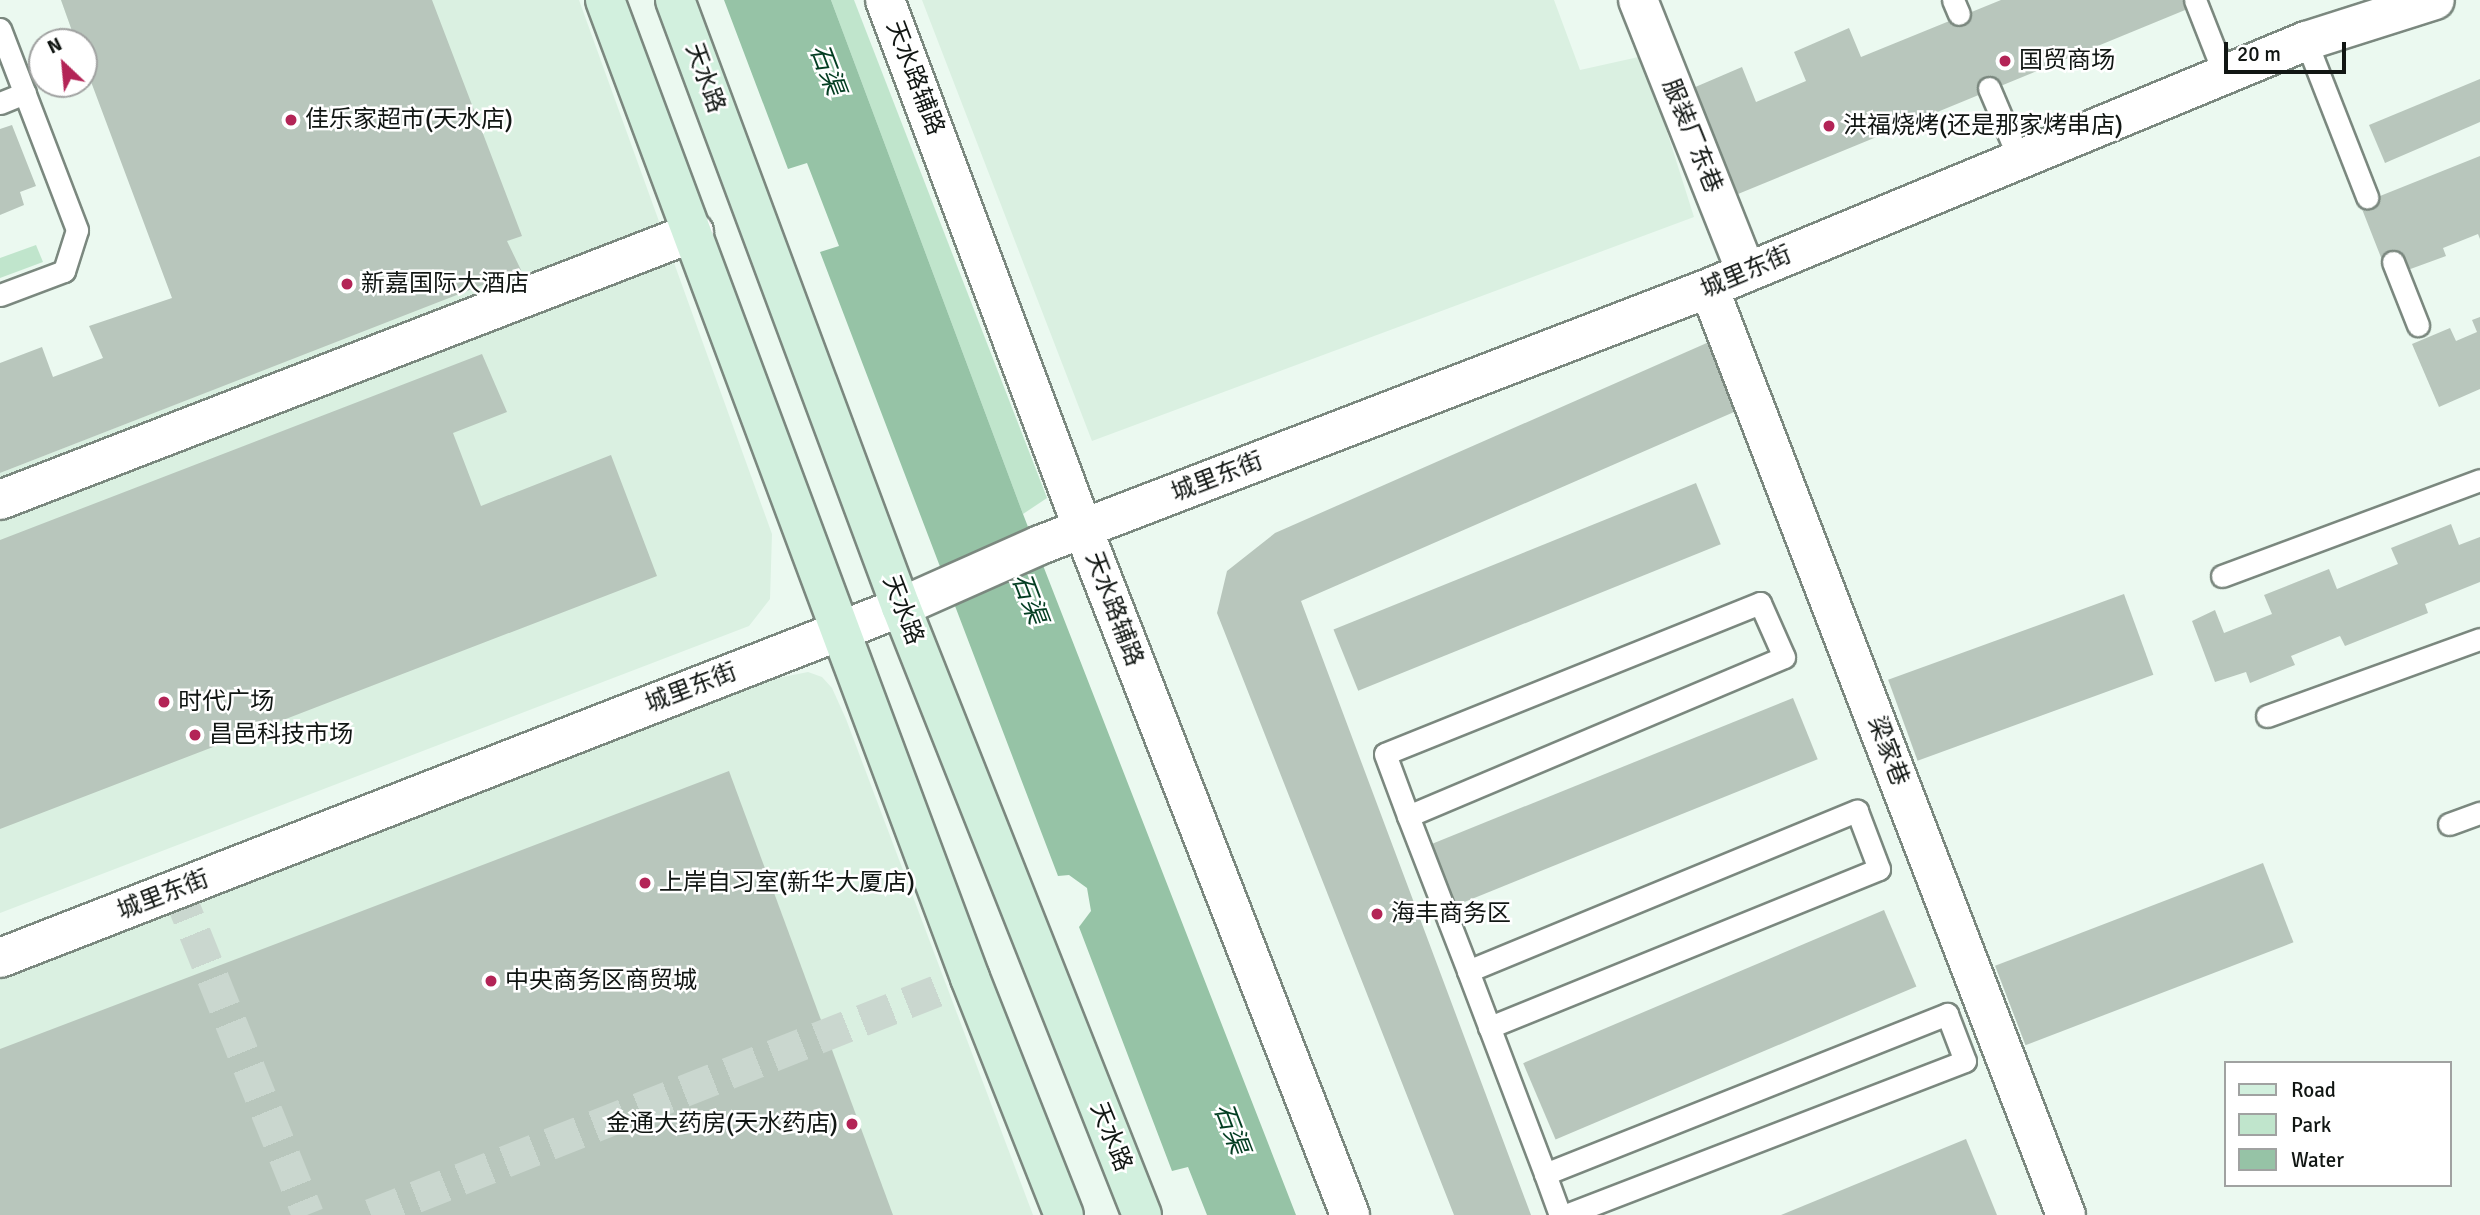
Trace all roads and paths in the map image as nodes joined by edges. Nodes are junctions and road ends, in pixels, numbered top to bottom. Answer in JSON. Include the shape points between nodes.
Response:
{"nodes":[{"id":1,"x":605,"y":0,"type":"edge"},
{"id":2,"x":675,"y":0,"type":"edge"},
{"id":3,"x":886,"y":0,"type":"edge"},
{"id":4,"x":1638,"y":0,"type":"edge"},
{"id":5,"x":2195,"y":0,"type":"edge"},
{"id":6,"x":2435,"y":0,"type":"edge"},
{"id":7,"x":0,"y":29,"type":"edge"},
{"id":8,"x":2306,"y":41,"type":"junction"},
{"id":9,"x":2225,"y":76,"type":"junction"},
{"id":10,"x":1989,"y":89,"type":"dead end"},
{"id":11,"x":24,"y":93,"type":"junction"},
{"id":12,"x":0,"y":103,"type":"edge"},
{"id":13,"x":2020,"y":162,"type":"junction"},
{"id":14,"x":2367,"y":197,"type":"dead end"},
{"id":15,"x":694,"y":232,"type":"junction"},
{"id":16,"x":2393,"y":262,"type":"dead end"},
{"id":17,"x":1746,"y":271,"type":"junction"},
{"id":18,"x":1709,"y":288,"type":"junction"},
{"id":19,"x":0,"y":295,"type":"edge"},
{"id":20,"x":2418,"y":325,"type":"dead end"},
{"id":21,"x":2480,"y":480,"type":"edge"},
{"id":22,"x":0,"y":500,"type":"edge"},
{"id":23,"x":1083,"y":529,"type":"junction"},
{"id":24,"x":2222,"y":576,"type":"dead end"},
{"id":25,"x":901,"y":607,"type":"junction"},
{"id":26,"x":841,"y":629,"type":"junction"},
{"id":27,"x":2480,"y":639,"type":"edge"},
{"id":28,"x":2267,"y":716,"type":"dead end"},
{"id":29,"x":2480,"y":813,"type":"edge"},
{"id":30,"x":1408,"y":816,"type":"junction"},
{"id":31,"x":2449,"y":824,"type":"dead end"},
{"id":32,"x":0,"y":958,"type":"edge"},
{"id":33,"x":1468,"y":971,"type":"junction"},
{"id":34,"x":1489,"y":1027,"type":"junction"},
{"id":35,"x":1545,"y":1174,"type":"junction"},
{"id":36,"x":1064,"y":1215,"type":"edge"},
{"id":37,"x":1142,"y":1215,"type":"edge"},
{"id":38,"x":1350,"y":1215,"type":"edge"},
{"id":39,"x":1560,"y":1215,"type":"edge"},
{"id":40,"x":1566,"y":1215,"type":"edge"},
{"id":41,"x":2066,"y":1215,"type":"edge"}],
"edges":[{"from":1,"to":15,"type":"main road"},
{"from":2,"to":25,"type":"main road","name":"天水路"},
{"from":3,"to":23,"type":"street","name":"天水路辅路"},
{"from":4,"to":17,"type":"street","name":"服装厂东巷"},
{"from":5,"to":9,"type":"lane"},
{"from":6,"to":8,"type":"street","name":"城里东街"},
{"from":7,"to":11,"type":"lane"},
{"from":8,"to":9,"type":"street","name":"城里东街"},
{"from":8,"to":14,"type":"lane"},
{"from":9,"to":13,"type":"street","name":"城里东街"},
{"from":10,"to":13,"type":"lane"},
{"from":11,"to":12,"type":"lane"},
{"from":11,"to":19,"type":"lane","via":[[76,230],[64,271]]},
{"from":13,"to":17,"type":"street","name":"城里东街"},
{"from":15,"to":22,"type":"street"},
{"from":15,"to":26,"type":"main road"},
{"from":16,"to":20,"type":"lane"},
{"from":17,"to":18,"type":"street","name":"城里东街"},
{"from":18,"to":23,"type":"street","name":"城里东街"},
{"from":18,"to":41,"type":"street","name":"梁家巷"},
{"from":21,"to":24,"type":"lane"},
{"from":23,"to":25,"type":"street","name":"城里东街"},
{"from":23,"to":38,"type":"street","name":"天水路辅路"},
{"from":25,"to":26,"type":"street","name":"城里东街"},
{"from":25,"to":37,"type":"main road","name":"天水路"},
{"from":26,"to":32,"type":"street","name":"城里东街"},
{"from":26,"to":36,"type":"main road","via":[[970,978]]},
{"from":27,"to":28,"type":"lane"},
{"from":29,"to":31,"type":"lane"},
{"from":30,"to":30,"type":"lane","via":[[1385,754],[1760,603],[1784,657]]},
{"from":30,"to":33,"type":"lane"},
{"from":33,"to":34,"type":"lane"},
{"from":33,"to":34,"type":"lane","via":[[1857,811],[1879,869]]},
{"from":34,"to":35,"type":"lane"},
{"from":35,"to":39,"type":"lane"},
{"from":35,"to":40,"type":"lane","via":[[1947,1014],[1965,1061]]}]}
